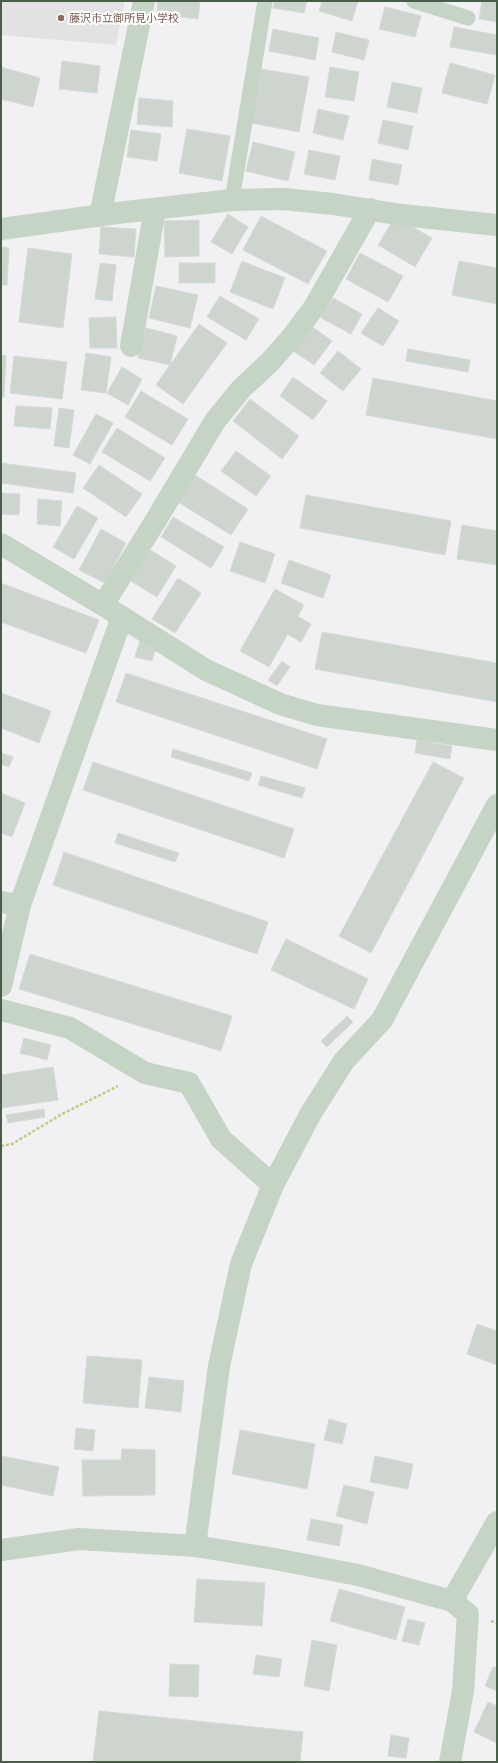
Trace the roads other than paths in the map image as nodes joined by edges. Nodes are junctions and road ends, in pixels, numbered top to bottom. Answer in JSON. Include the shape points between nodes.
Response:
{"nodes":[{"id":1,"x":144,"y":1,"type":"edge"},
{"id":2,"x":265,"y":1,"type":"edge"},
{"id":3,"x":414,"y":1,"type":"edge"},
{"id":4,"x":468,"y":18,"type":"dead end"},
{"id":5,"x":232,"y":200,"type":"junction"},
{"id":6,"x":155,"y":209,"type":"junction"},
{"id":7,"x":370,"y":209,"type":"junction"},
{"id":8,"x":100,"y":216,"type":"junction"},
{"id":9,"x":497,"y":225,"type":"edge"},
{"id":10,"x":1,"y":229,"type":"edge"},
{"id":11,"x":130,"y":346,"type":"dead end"},
{"id":12,"x":1,"y":544,"type":"edge"},
{"id":13,"x":103,"y":605,"type":"junction"},
{"id":14,"x":122,"y":617,"type":"junction"},
{"id":15,"x":497,"y":740,"type":"edge"},
{"id":16,"x":497,"y":805,"type":"edge"},
{"id":17,"x":11,"y":903,"type":"edge"},
{"id":18,"x":1,"y":986,"type":"edge"},
{"id":19,"x":1,"y":1010,"type":"edge"},
{"id":20,"x":273,"y":1185,"type":"junction"},
{"id":21,"x":497,"y":1522,"type":"edge"},
{"id":22,"x":195,"y":1546,"type":"junction"},
{"id":23,"x":1,"y":1550,"type":"edge"},
{"id":24,"x":452,"y":1602,"type":"junction"},
{"id":25,"x":450,"y":1762,"type":"edge"}],
"edges":[{"from":1,"to":8,"type":"street"},
{"from":2,"to":5,"type":"lane"},
{"from":3,"to":4,"type":"lane"},
{"from":5,"to":6,"type":"street"},
{"from":5,"to":7,"type":"street","via":[[284,199]]},
{"from":6,"to":8,"type":"street"},
{"from":6,"to":11,"type":"street"},
{"from":7,"to":9,"type":"street"},
{"from":7,"to":13,"type":"street","via":[[315,306],[292,337],[241,389],[215,421]]},
{"from":8,"to":10,"type":"street"},
{"from":12,"to":13,"type":"street"},
{"from":13,"to":14,"type":"street"},
{"from":14,"to":15,"type":"street","via":[[206,670],[280,704],[317,715]]},
{"from":14,"to":17,"type":"street"},
{"from":16,"to":20,"type":"street","via":[[382,1020],[344,1061],[311,1113]]},
{"from":17,"to":18,"type":"street"},
{"from":19,"to":20,"type":"street","via":[[70,1028],[145,1073],[189,1083],[221,1139]]},
{"from":20,"to":22,"type":"street","via":[[242,1264],[219,1366]]},
{"from":21,"to":24,"type":"street"},
{"from":22,"to":23,"type":"street","via":[[79,1539]]},
{"from":22,"to":24,"type":"street","via":[[275,1558],[358,1575]]},
{"from":24,"to":25,"type":"street","via":[[468,1614],[463,1691]]}]}
